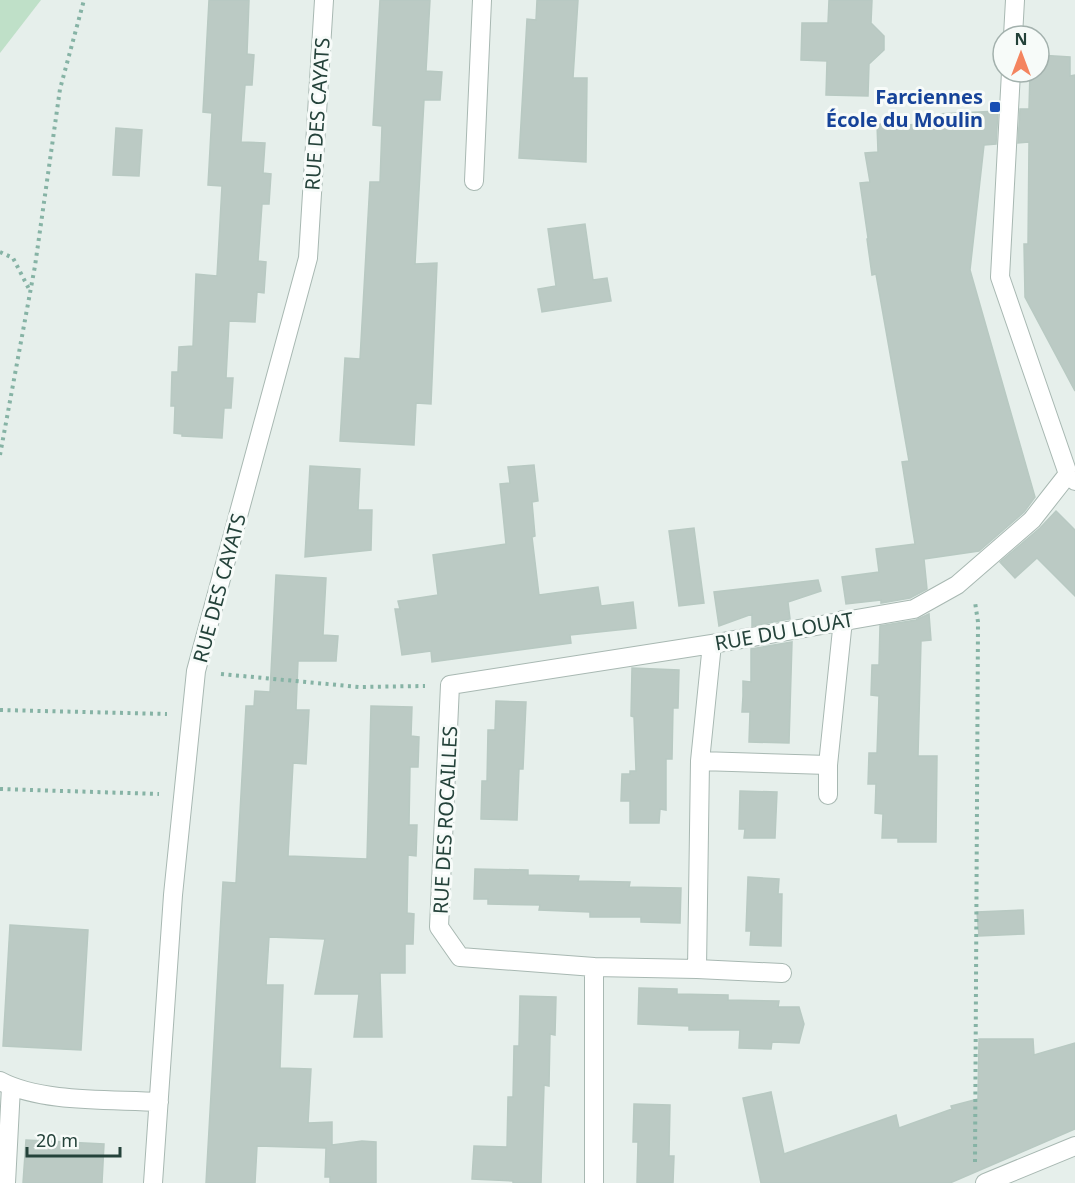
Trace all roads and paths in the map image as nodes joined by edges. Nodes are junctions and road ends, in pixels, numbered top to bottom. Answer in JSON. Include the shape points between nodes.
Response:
{"nodes":[{"id":1,"x":84,"y":0,"type":"edge"},
{"id":2,"x":324,"y":0,"type":"edge"},
{"id":3,"x":482,"y":0,"type":"edge"},
{"id":4,"x":1015,"y":0,"type":"edge"},
{"id":5,"x":1014,"y":24,"type":"edge"},
{"id":6,"x":1010,"y":84,"type":"edge"},
{"id":7,"x":474,"y":181,"type":"dead end"},
{"id":8,"x":0,"y":252,"type":"edge"},
{"id":9,"x":30,"y":292,"type":"junction"},
{"id":10,"x":0,"y":455,"type":"edge"},
{"id":11,"x":1072,"y":478,"type":"edge"},
{"id":12,"x":971,"y":572,"type":"junction"},
{"id":13,"x":843,"y":621,"type":"junction"},
{"id":14,"x":712,"y":644,"type":"junction"},
{"id":15,"x":196,"y":671,"type":"junction"},
{"id":16,"x":450,"y":686,"type":"junction"},
{"id":17,"x":0,"y":710,"type":"edge"},
{"id":18,"x":192,"y":715,"type":"junction"},
{"id":19,"x":700,"y":761,"type":"junction"},
{"id":20,"x":828,"y":765,"type":"junction"},
{"id":21,"x":0,"y":789,"type":"edge"},
{"id":22,"x":183,"y":795,"type":"junction"},
{"id":23,"x":828,"y":795,"type":"dead end"},
{"id":24,"x":594,"y":967,"type":"junction"},
{"id":25,"x":697,"y":969,"type":"junction"},
{"id":26,"x":782,"y":973,"type":"dead end"},
{"id":27,"x":5,"y":1084,"type":"edge"},
{"id":28,"x":159,"y":1102,"type":"junction"},
{"id":29,"x":1075,"y":1146,"type":"edge"},
{"id":30,"x":980,"y":1177,"type":"edge"},
{"id":31,"x":6,"y":1183,"type":"edge"},
{"id":32,"x":153,"y":1183,"type":"edge"},
{"id":33,"x":594,"y":1183,"type":"edge"}],
"edges":[{"from":1,"to":9,"type":"path","via":[[60,89]]},
{"from":2,"to":15,"type":"street","name":"RUE DES CAYATS","via":[[308,258]]},
{"from":3,"to":7,"type":"street"},
{"from":4,"to":5,"type":"street"},
{"from":6,"to":11,"type":"street","name":"RUE DU LOUAT","via":[[1000,277]]},
{"from":8,"to":9,"type":"path","via":[[13,258]]},
{"from":9,"to":10,"type":"path"},
{"from":11,"to":12,"type":"street","name":"RUE DU LOUAT","via":[[1032,520]]},
{"from":12,"to":13,"type":"street","name":"RUE DU LOUAT","via":[[957,585],[914,609]]},
{"from":12,"to":30,"type":"path","via":[[978,622]]},
{"from":13,"to":14,"type":"street","name":"RUE DU LOUAT"},
{"from":13,"to":20,"type":"street"},
{"from":14,"to":16,"type":"street","name":"RUE DU LOUAT"},
{"from":14,"to":19,"type":"street"},
{"from":15,"to":16,"type":"path","via":[[359,687]]},
{"from":15,"to":18,"type":"street","name":"RUE DES CAYATS"},
{"from":16,"to":24,"type":"street","name":"RUE DES ROCAILLES","via":[[439,927],[460,957]]},
{"from":17,"to":18,"type":"path"},
{"from":18,"to":22,"type":"street","name":"RUE DES CAYATS"},
{"from":19,"to":20,"type":"street"},
{"from":19,"to":25,"type":"street"},
{"from":20,"to":23,"type":"street"},
{"from":21,"to":22,"type":"path"},
{"from":22,"to":28,"type":"street","name":"RUE DES CAYATS"},
{"from":24,"to":25,"type":"street","name":"RUE DES ROCAILLES"},
{"from":24,"to":33,"type":"street"},
{"from":25,"to":26,"type":"street","name":"RUE DES ROCAILLES"},
{"from":27,"to":28,"type":"street","via":[[51,1096]]},
{"from":27,"to":31,"type":"street"},
{"from":28,"to":32,"type":"street","name":"RUE DES CAYATS"},
{"from":29,"to":30,"type":"street"}]}
